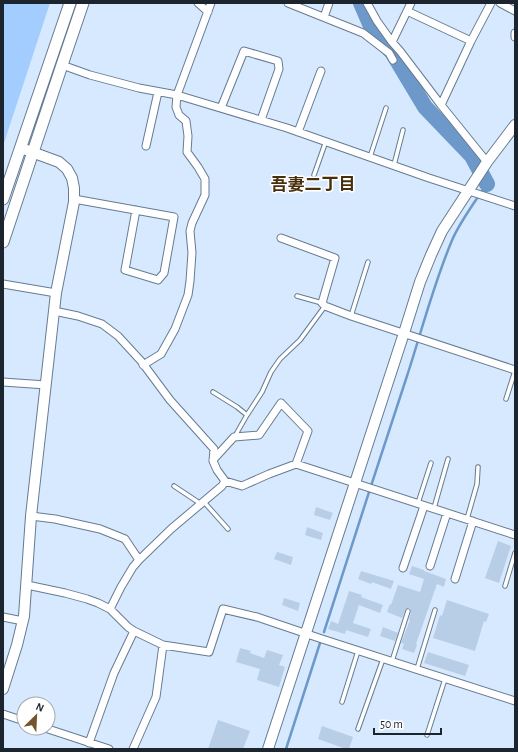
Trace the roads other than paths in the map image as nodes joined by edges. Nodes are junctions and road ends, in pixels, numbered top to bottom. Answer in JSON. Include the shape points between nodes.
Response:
{"nodes":[{"id":1,"x":70,"y":3,"type":"edge"},
{"id":2,"x":84,"y":3,"type":"edge"},
{"id":3,"x":198,"y":3,"type":"edge"},
{"id":4,"x":211,"y":3,"type":"edge"},
{"id":5,"x":288,"y":3,"type":"edge"},
{"id":6,"x":329,"y":3,"type":"edge"},
{"id":7,"x":367,"y":3,"type":"edge"},
{"id":8,"x":411,"y":3,"type":"edge"},
{"id":9,"x":491,"y":3,"type":"edge"},
{"id":10,"x":500,"y":3,"type":"edge"},
{"id":11,"x":407,"y":11,"type":"junction"},
{"id":12,"x":515,"y":11,"type":"edge"},
{"id":13,"x":208,"y":12,"type":"junction"},
{"id":14,"x":324,"y":17,"type":"junction"},
{"id":15,"x":515,"y":33,"type":"edge"},
{"id":16,"x":515,"y":37,"type":"edge"},
{"id":17,"x":471,"y":41,"type":"junction"},
{"id":18,"x":392,"y":42,"type":"junction"},
{"id":19,"x":393,"y":60,"type":"dead end"},
{"id":20,"x":62,"y":65,"type":"junction"},
{"id":21,"x":321,"y":71,"type":"dead end"},
{"id":22,"x":158,"y":92,"type":"junction"},
{"id":23,"x":177,"y":96,"type":"junction"},
{"id":24,"x":441,"y":105,"type":"junction"},
{"id":25,"x":221,"y":108,"type":"junction"},
{"id":26,"x":386,"y":108,"type":"dead end"},
{"id":27,"x":261,"y":120,"type":"junction"},
{"id":28,"x":515,"y":125,"type":"edge"},
{"id":29,"x":403,"y":130,"type":"dead end"},
{"id":30,"x":298,"y":132,"type":"junction"},
{"id":31,"x":326,"y":141,"type":"junction"},
{"id":32,"x":146,"y":146,"type":"dead end"},
{"id":33,"x":21,"y":148,"type":"junction"},
{"id":34,"x":33,"y":153,"type":"junction"},
{"id":35,"x":370,"y":157,"type":"junction"},
{"id":36,"x":487,"y":162,"type":"junction"},
{"id":37,"x":394,"y":165,"type":"junction"},
{"id":38,"x":314,"y":175,"type":"dead end"},
{"id":39,"x":469,"y":190,"type":"junction"},
{"id":40,"x":74,"y":199,"type":"junction"},
{"id":41,"x":3,"y":200,"type":"edge"},
{"id":42,"x":515,"y":206,"type":"edge"},
{"id":43,"x":136,"y":210,"type":"junction"},
{"id":44,"x":281,"y":238,"type":"dead end"},
{"id":45,"x":3,"y":242,"type":"edge"},
{"id":46,"x":368,"y":262,"type":"dead end"},
{"id":47,"x":3,"y":284,"type":"edge"},
{"id":48,"x":56,"y":293,"type":"junction"},
{"id":49,"x":297,"y":296,"type":"dead end"},
{"id":50,"x":323,"y":304,"type":"junction"},
{"id":51,"x":54,"y":311,"type":"junction"},
{"id":52,"x":351,"y":316,"type":"junction"},
{"id":53,"x":404,"y":333,"type":"junction"},
{"id":54,"x":143,"y":365,"type":"junction"},
{"id":55,"x":515,"y":371,"type":"edge"},
{"id":56,"x":3,"y":382,"type":"edge"},
{"id":57,"x":46,"y":385,"type":"junction"},
{"id":58,"x":213,"y":392,"type":"dead end"},
{"id":59,"x":506,"y":399,"type":"dead end"},
{"id":60,"x":247,"y":414,"type":"junction"},
{"id":61,"x":234,"y":437,"type":"junction"},
{"id":62,"x":448,"y":459,"type":"dead end"},
{"id":63,"x":213,"y":460,"type":"junction"},
{"id":64,"x":431,"y":463,"type":"dead end"},
{"id":65,"x":296,"y":464,"type":"junction"},
{"id":66,"x":478,"y":467,"type":"dead end"},
{"id":67,"x":225,"y":481,"type":"junction"},
{"id":68,"x":355,"y":483,"type":"junction"},
{"id":69,"x":174,"y":486,"type":"dead end"},
{"id":70,"x":202,"y":503,"type":"junction"},
{"id":71,"x":421,"y":505,"type":"junction"},
{"id":72,"x":434,"y":509,"type":"junction"},
{"id":73,"x":446,"y":513,"type":"junction"},
{"id":74,"x":31,"y":516,"type":"junction"},
{"id":75,"x":470,"y":520,"type":"junction"},
{"id":76,"x":228,"y":529,"type":"dead end"},
{"id":77,"x":515,"y":535,"type":"edge"},
{"id":78,"x":515,"y":553,"type":"edge"},
{"id":79,"x":139,"y":560,"type":"junction"},
{"id":80,"x":430,"y":566,"type":"dead end"},
{"id":81,"x":403,"y":568,"type":"dead end"},
{"id":82,"x":455,"y":579,"type":"dead end"},
{"id":83,"x":26,"y":585,"type":"junction"},
{"id":84,"x":505,"y":586,"type":"dead end"},
{"id":85,"x":110,"y":609,"type":"junction"},
{"id":86,"x":435,"y":610,"type":"dead end"},
{"id":87,"x":408,"y":611,"type":"dead end"},
{"id":88,"x":3,"y":617,"type":"edge"},
{"id":89,"x":23,"y":621,"type":"junction"},
{"id":90,"x":134,"y":631,"type":"junction"},
{"id":91,"x":306,"y":634,"type":"junction"},
{"id":92,"x":163,"y":645,"type":"junction"},
{"id":93,"x":358,"y":651,"type":"junction"},
{"id":94,"x":383,"y":659,"type":"junction"},
{"id":95,"x":392,"y":661,"type":"junction"},
{"id":96,"x":417,"y":670,"type":"junction"},
{"id":97,"x":445,"y":679,"type":"junction"},
{"id":98,"x":3,"y":689,"type":"edge"},
{"id":99,"x":515,"y":701,"type":"edge"},
{"id":100,"x":342,"y":702,"type":"dead end"},
{"id":101,"x":3,"y":714,"type":"edge"},
{"id":102,"x":16,"y":718,"type":"edge"},
{"id":103,"x":358,"y":729,"type":"dead end"},
{"id":104,"x":56,"y":732,"type":"edge"},
{"id":105,"x":427,"y":735,"type":"dead end"},
{"id":106,"x":89,"y":743,"type":"junction"},
{"id":107,"x":108,"y":749,"type":"edge"},
{"id":108,"x":133,"y":749,"type":"edge"},
{"id":109,"x":268,"y":749,"type":"edge"}],
"edges":[{"from":1,"to":33,"type":"main road"},
{"from":2,"to":20,"type":"main road"},
{"from":3,"to":13,"type":"street"},
{"from":4,"to":13,"type":"street"},
{"from":5,"to":14,"type":"street"},
{"from":6,"to":14,"type":"street"},
{"from":7,"to":18,"type":"street"},
{"from":8,"to":11,"type":"street"},
{"from":9,"to":17,"type":"street"},
{"from":10,"to":12,"type":"street"},
{"from":11,"to":17,"type":"street"},
{"from":11,"to":18,"type":"street"},
{"from":13,"to":23,"type":"street"},
{"from":14,"to":19,"type":"street","via":[[363,33],[389,53]]},
{"from":15,"to":16,"type":"street"},
{"from":17,"to":24,"type":"street"},
{"from":18,"to":24,"type":"street"},
{"from":20,"to":22,"type":"street","via":[[90,75]]},
{"from":20,"to":34,"type":"main road"},
{"from":21,"to":30,"type":"street"},
{"from":22,"to":23,"type":"street"},
{"from":22,"to":32,"type":"street"},
{"from":23,"to":25,"type":"street"},
{"from":23,"to":54,"type":"street","via":[[176,107],[179,115],[186,121],[187,152],[204,179],[205,195],[190,231],[192,253],[188,295],[175,329],[161,354]]},
{"from":24,"to":36,"type":"street"},
{"from":25,"to":27,"type":"street"},
{"from":25,"to":27,"type":"street","via":[[244,50],[278,61],[279,69]]},
{"from":26,"to":35,"type":"lane"},
{"from":27,"to":30,"type":"street"},
{"from":28,"to":36,"type":"street"},
{"from":29,"to":37,"type":"lane"},
{"from":30,"to":31,"type":"street"},
{"from":31,"to":35,"type":"street"},
{"from":31,"to":38,"type":"lane"},
{"from":33,"to":34,"type":"street"},
{"from":33,"to":41,"type":"main road"},
{"from":34,"to":40,"type":"street","via":[[59,162],[67,169],[72,178]]},
{"from":34,"to":45,"type":"main road"},
{"from":35,"to":37,"type":"street"},
{"from":36,"to":39,"type":"street"},
{"from":37,"to":39,"type":"street"},
{"from":39,"to":42,"type":"street"},
{"from":39,"to":53,"type":"street","via":[[442,231],[431,255]]},
{"from":40,"to":43,"type":"street"},
{"from":40,"to":48,"type":"street"},
{"from":43,"to":43,"type":"street","via":[[174,217],[164,273],[158,280],[125,270]]},
{"from":44,"to":50,"type":"street","via":[[335,258]]},
{"from":46,"to":52,"type":"lane"},
{"from":47,"to":48,"type":"street"},
{"from":48,"to":51,"type":"street"},
{"from":49,"to":50,"type":"lane"},
{"from":50,"to":52,"type":"street"},
{"from":50,"to":60,"type":"lane","via":[[300,340],[280,359],[271,372],[262,392]]},
{"from":51,"to":54,"type":"street","via":[[102,324],[118,336]]},
{"from":51,"to":57,"type":"street"},
{"from":52,"to":53,"type":"street"},
{"from":53,"to":55,"type":"street"},
{"from":53,"to":68,"type":"street"},
{"from":54,"to":63,"type":"street","via":[[214,449]]},
{"from":55,"to":59,"type":"lane"},
{"from":56,"to":57,"type":"street"},
{"from":57,"to":74,"type":"street"},
{"from":58,"to":60,"type":"lane"},
{"from":60,"to":61,"type":"lane"},
{"from":61,"to":63,"type":"street"},
{"from":61,"to":65,"type":"street","via":[[259,435],[280,403],[308,431]]},
{"from":62,"to":72,"type":"lane"},
{"from":63,"to":67,"type":"street"},
{"from":64,"to":71,"type":"lane"},
{"from":65,"to":67,"type":"street","via":[[242,486]]},
{"from":65,"to":68,"type":"street"},
{"from":66,"to":75,"type":"lane"},
{"from":67,"to":70,"type":"street"},
{"from":68,"to":71,"type":"street"},
{"from":68,"to":91,"type":"street"},
{"from":69,"to":70,"type":"lane"},
{"from":70,"to":76,"type":"lane"},
{"from":70,"to":79,"type":"street"},
{"from":71,"to":72,"type":"street"},
{"from":71,"to":81,"type":"street"},
{"from":72,"to":73,"type":"street"},
{"from":73,"to":75,"type":"street"},
{"from":73,"to":80,"type":"street"},
{"from":74,"to":79,"type":"street","via":[[100,529],[119,536],[125,539]]},
{"from":74,"to":83,"type":"street"},
{"from":75,"to":77,"type":"street"},
{"from":75,"to":82,"type":"street"},
{"from":78,"to":84,"type":"lane"},
{"from":79,"to":85,"type":"street"},
{"from":83,"to":85,"type":"street","via":[[87,599]]},
{"from":83,"to":89,"type":"street"},
{"from":85,"to":90,"type":"street"},
{"from":86,"to":96,"type":"lane"},
{"from":87,"to":95,"type":"lane"},
{"from":88,"to":89,"type":"street"},
{"from":89,"to":98,"type":"street"},
{"from":90,"to":92,"type":"street"},
{"from":90,"to":106,"type":"street","via":[[114,673]]},
{"from":91,"to":92,"type":"street","via":[[257,616],[223,609],[208,652]]},
{"from":91,"to":93,"type":"street"},
{"from":91,"to":109,"type":"street"},
{"from":92,"to":108,"type":"street","via":[[156,697]]},
{"from":93,"to":94,"type":"street"},
{"from":93,"to":100,"type":"lane"},
{"from":94,"to":95,"type":"street"},
{"from":94,"to":103,"type":"lane"},
{"from":95,"to":96,"type":"street"},
{"from":96,"to":97,"type":"street"},
{"from":97,"to":99,"type":"street"},
{"from":97,"to":105,"type":"lane"},
{"from":101,"to":102,"type":"street"},
{"from":104,"to":106,"type":"street"},
{"from":106,"to":107,"type":"street"}]}
